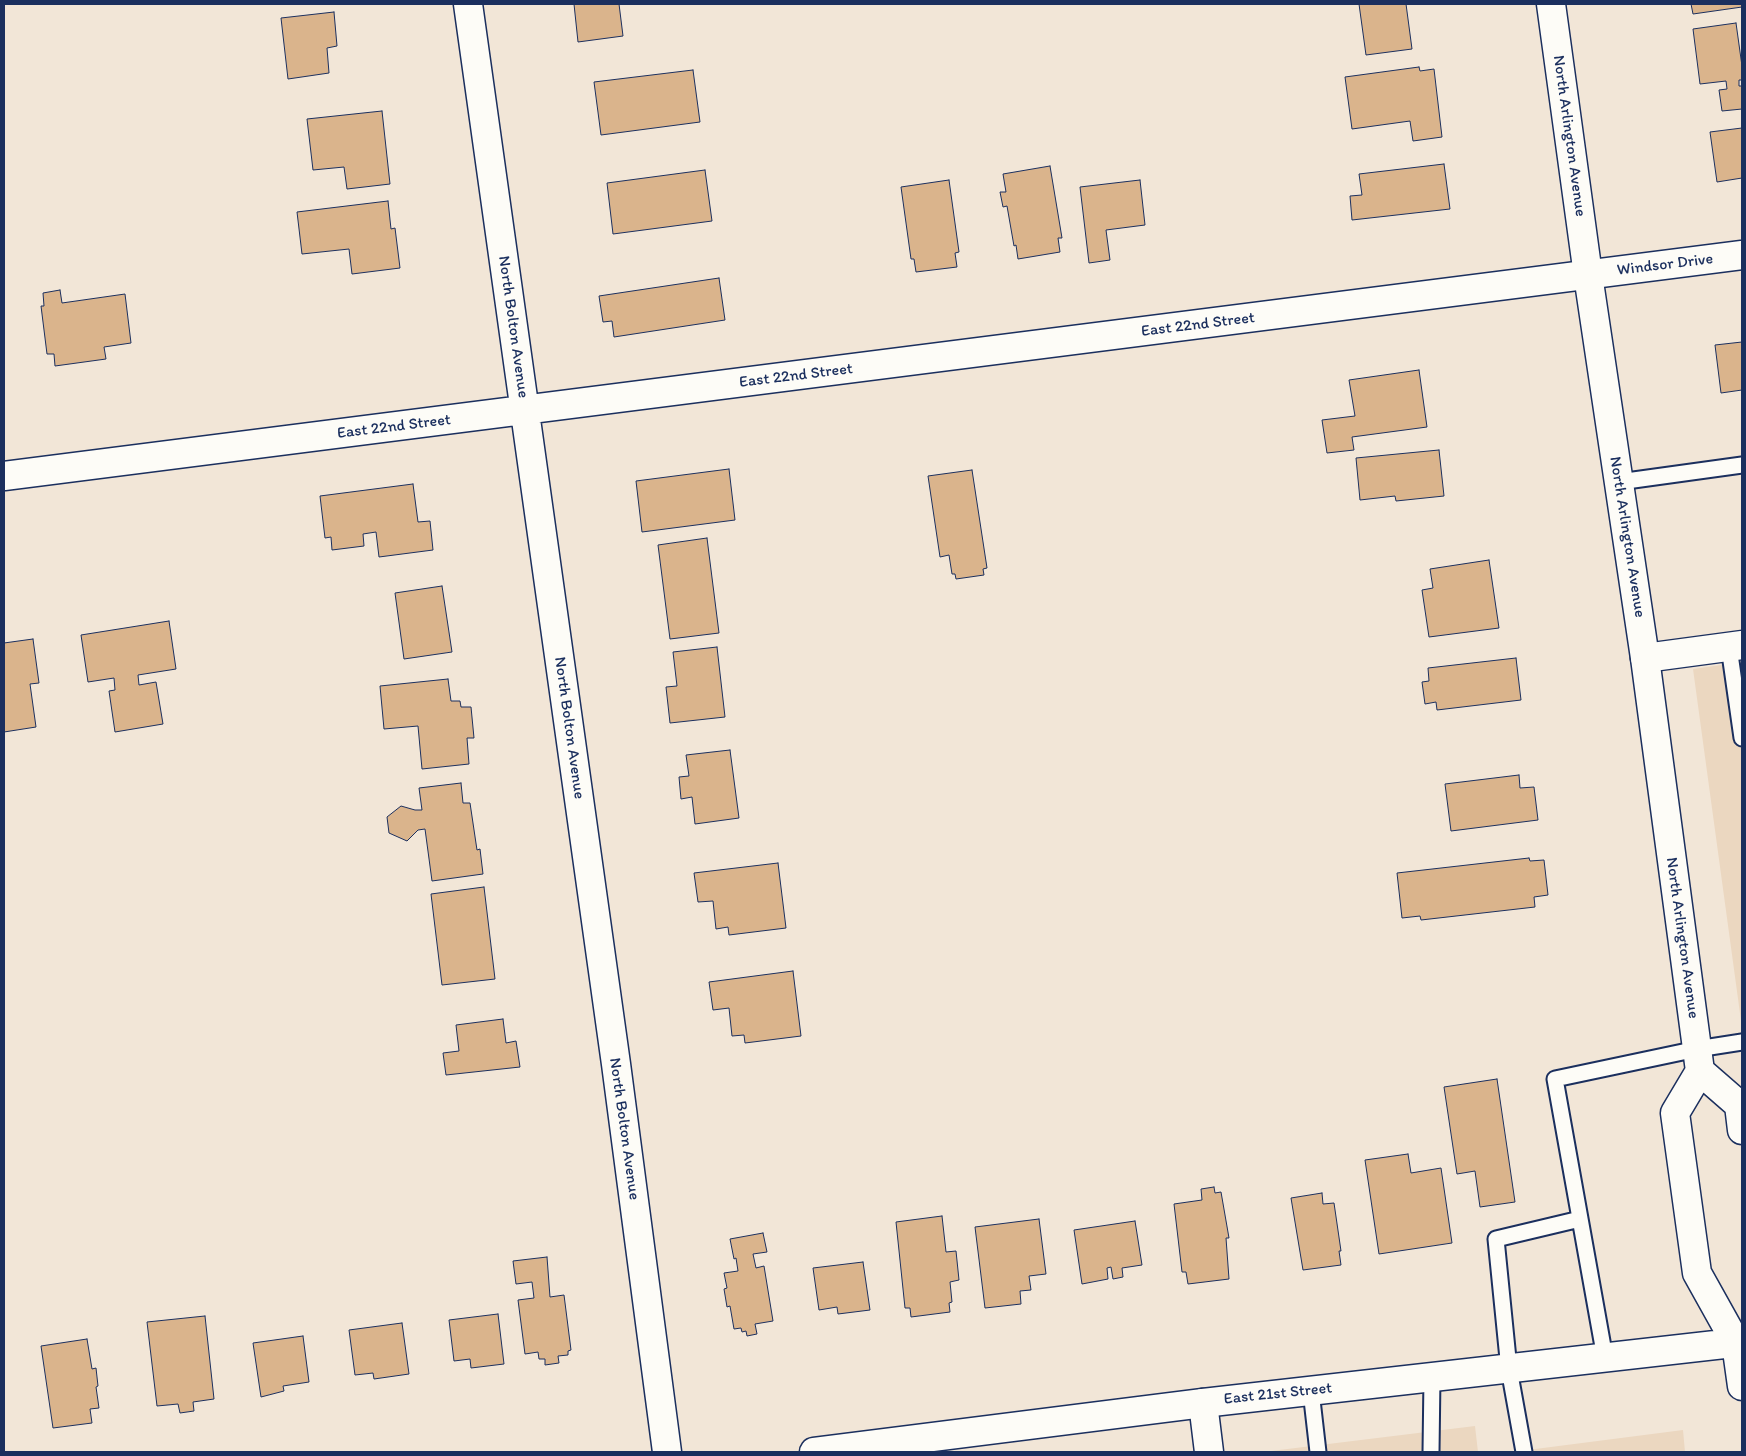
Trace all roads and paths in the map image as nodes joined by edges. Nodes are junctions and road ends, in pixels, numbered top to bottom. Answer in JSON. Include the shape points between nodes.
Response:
{"nodes":[{"id":1,"x":468,"y":4,"type":"edge"},
{"id":2,"x":1551,"y":4,"type":"edge"},
{"id":3,"x":1742,"y":255,"type":"edge"},
{"id":4,"x":1588,"y":275,"type":"junction"},
{"id":5,"x":525,"y":411,"type":"junction"},
{"id":6,"x":1742,"y":465,"type":"edge"},
{"id":7,"x":4,"y":476,"type":"edge"},
{"id":8,"x":1619,"y":482,"type":"junction"},
{"id":9,"x":1736,"y":646,"type":"edge"},
{"id":10,"x":1645,"y":658,"type":"junction"},
{"id":11,"x":1742,"y":738,"type":"edge"},
{"id":12,"x":1742,"y":1042,"type":"edge"},
{"id":13,"x":1698,"y":1060,"type":"junction"},
{"id":14,"x":1742,"y":1130,"type":"edge"},
{"id":15,"x":1580,"y":1219,"type":"junction"},
{"id":16,"x":1740,"y":1337,"type":"edge"},
{"id":17,"x":1605,"y":1358,"type":"junction"},
{"id":18,"x":1509,"y":1369,"type":"junction"},
{"id":19,"x":1432,"y":1377,"type":"junction"},
{"id":20,"x":1742,"y":1386,"type":"edge"},
{"id":21,"x":1311,"y":1391,"type":"junction"},
{"id":22,"x":1202,"y":1403,"type":"junction"},
{"id":23,"x":667,"y":1452,"type":"edge"},
{"id":24,"x":814,"y":1452,"type":"edge"},
{"id":25,"x":1209,"y":1452,"type":"edge"},
{"id":26,"x":1318,"y":1452,"type":"edge"},
{"id":27,"x":1431,"y":1452,"type":"edge"},
{"id":28,"x":1524,"y":1452,"type":"edge"}],
"edges":[{"from":1,"to":5,"type":"street","name":"North Bolton Avenue"},
{"from":2,"to":4,"type":"street","name":"North Arlington Avenue"},
{"from":3,"to":4,"type":"street","name":"Windsor Drive"},
{"from":4,"to":5,"type":"street","name":"East 22nd Street"},
{"from":4,"to":8,"type":"street","name":"North Arlington Avenue"},
{"from":5,"to":7,"type":"street","name":"East 22nd Street"},
{"from":5,"to":23,"type":"street","name":"North Bolton Avenue"},
{"from":6,"to":8,"type":"lane"},
{"from":8,"to":10,"type":"street","name":"North Arlington Avenue"},
{"from":9,"to":10,"type":"street"},
{"from":9,"to":11,"type":"lane"},
{"from":10,"to":13,"type":"street","name":"North Arlington Avenue"},
{"from":12,"to":13,"type":"lane"},
{"from":13,"to":14,"type":"street","via":[[1739,1105]]},
{"from":13,"to":15,"type":"lane","via":[[1555,1079]]},
{"from":13,"to":16,"type":"street","via":[[1675,1113],[1697,1274]]},
{"from":15,"to":17,"type":"lane"},
{"from":15,"to":18,"type":"lane","via":[[1496,1239]]},
{"from":16,"to":17,"type":"street","name":"East 21st Street"},
{"from":16,"to":20,"type":"street"},
{"from":17,"to":18,"type":"street","name":"East 21st Street"},
{"from":18,"to":19,"type":"street","name":"East 21st Street"},
{"from":18,"to":28,"type":"lane"},
{"from":19,"to":21,"type":"street","name":"East 21st Street"},
{"from":19,"to":27,"type":"lane"},
{"from":21,"to":22,"type":"street","name":"East 21st Street"},
{"from":21,"to":26,"type":"lane"},
{"from":22,"to":24,"type":"street","name":"East 21st Street"},
{"from":22,"to":25,"type":"street"}]}
